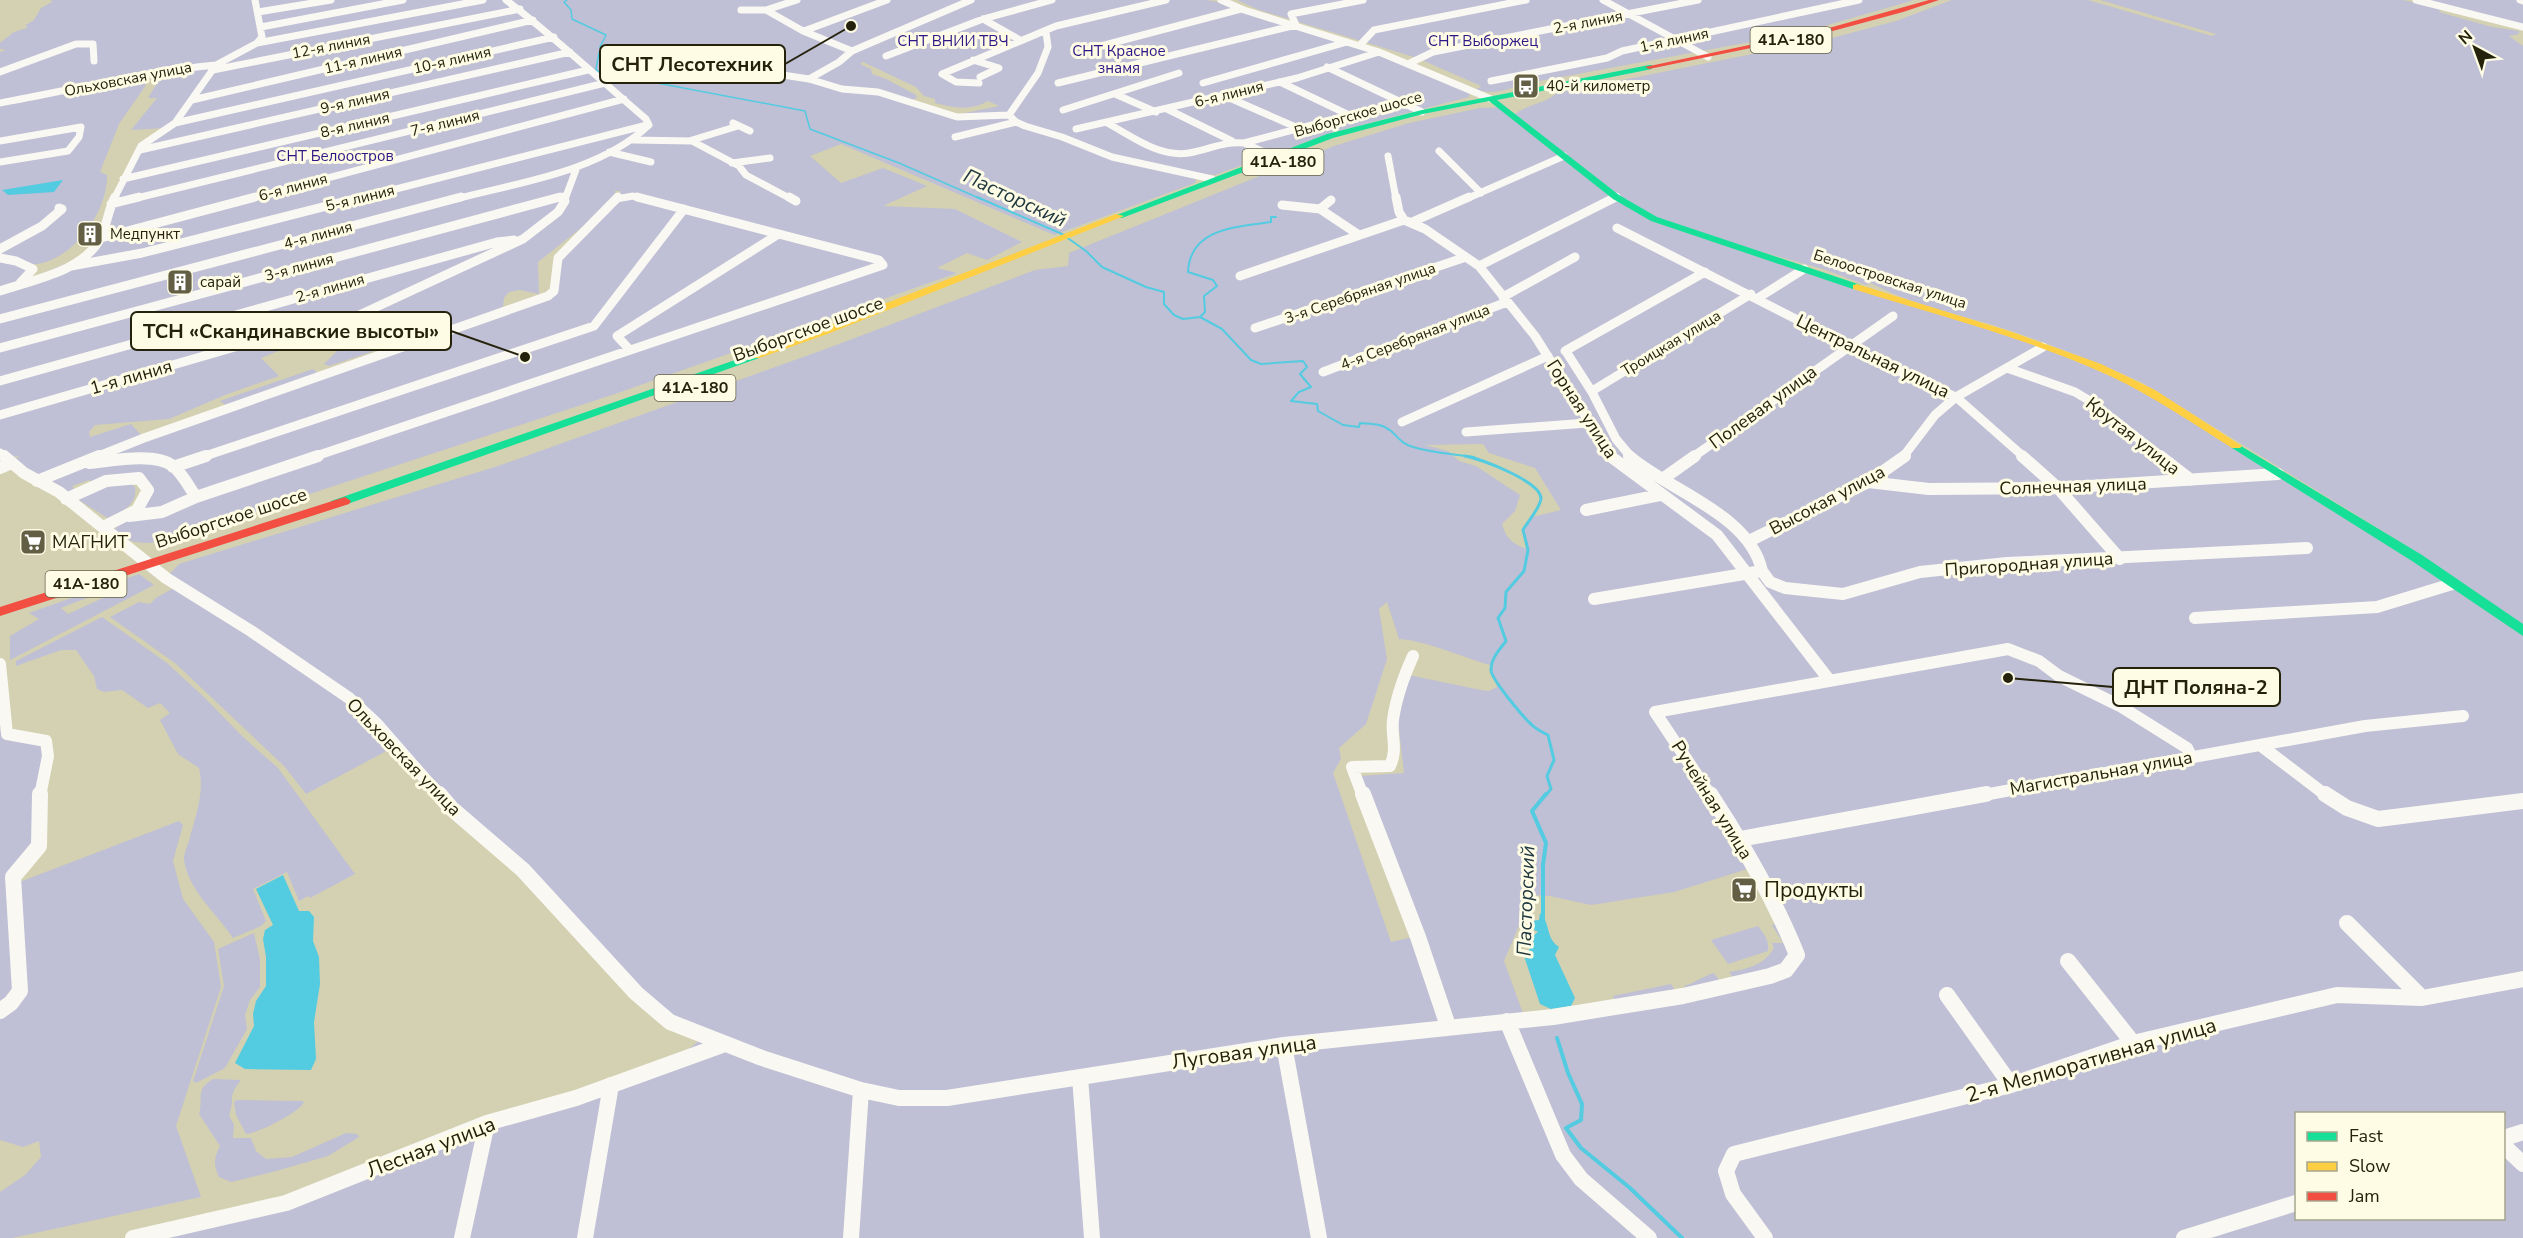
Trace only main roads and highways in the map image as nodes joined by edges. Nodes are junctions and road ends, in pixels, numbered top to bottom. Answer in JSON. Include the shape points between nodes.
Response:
{"nodes":[{"id":1,"x":1934,"y":0,"type":"edge"},
{"id":2,"x":1491,"y":99,"type":"junction"},
{"id":3,"x":1466,"y":104,"type":"junction"},
{"id":4,"x":1098,"y":230,"type":"junction"},
{"id":5,"x":1044,"y":252,"type":"junction"},
{"id":6,"x":335,"y":504,"type":"junction"},
{"id":7,"x":0,"y":612,"type":"edge"},
{"id":8,"x":2523,"y":632,"type":"edge"}],
"edges":[{"from":1,"to":2,"type":"main road","number":"41А-180","via":[[1788,41]]},
{"from":2,"to":3,"type":"main road","name":"Выборгское шоссе","number":"41А-180"},
{"from":2,"to":8,"type":"main road","name":"Белоостровская улица","via":[[1617,197],[1666,225],[2043,347],[2137,385],[2417,558]]},
{"from":3,"to":4,"type":"main road","name":"Выборгское шоссе","number":"41А-180","via":[[1341,140]]},
{"from":3,"to":4,"type":"main road","name":"Выборгское шоссе","number":"41А-180","via":[[1352,130],[1273,156]]},
{"from":4,"to":5,"type":"main road","number":"41А-180"},
{"from":5,"to":6,"type":"main road","name":"Выборгское шоссе","number":"41А-180","via":[[999,264],[826,331]]},
{"from":5,"to":6,"type":"main road","name":"Выборгское шоссе","number":"41А-180","via":[[844,335],[728,377]]},
{"from":6,"to":7,"type":"main road","name":"Выборгское шоссе","number":"41А-180"}]}
